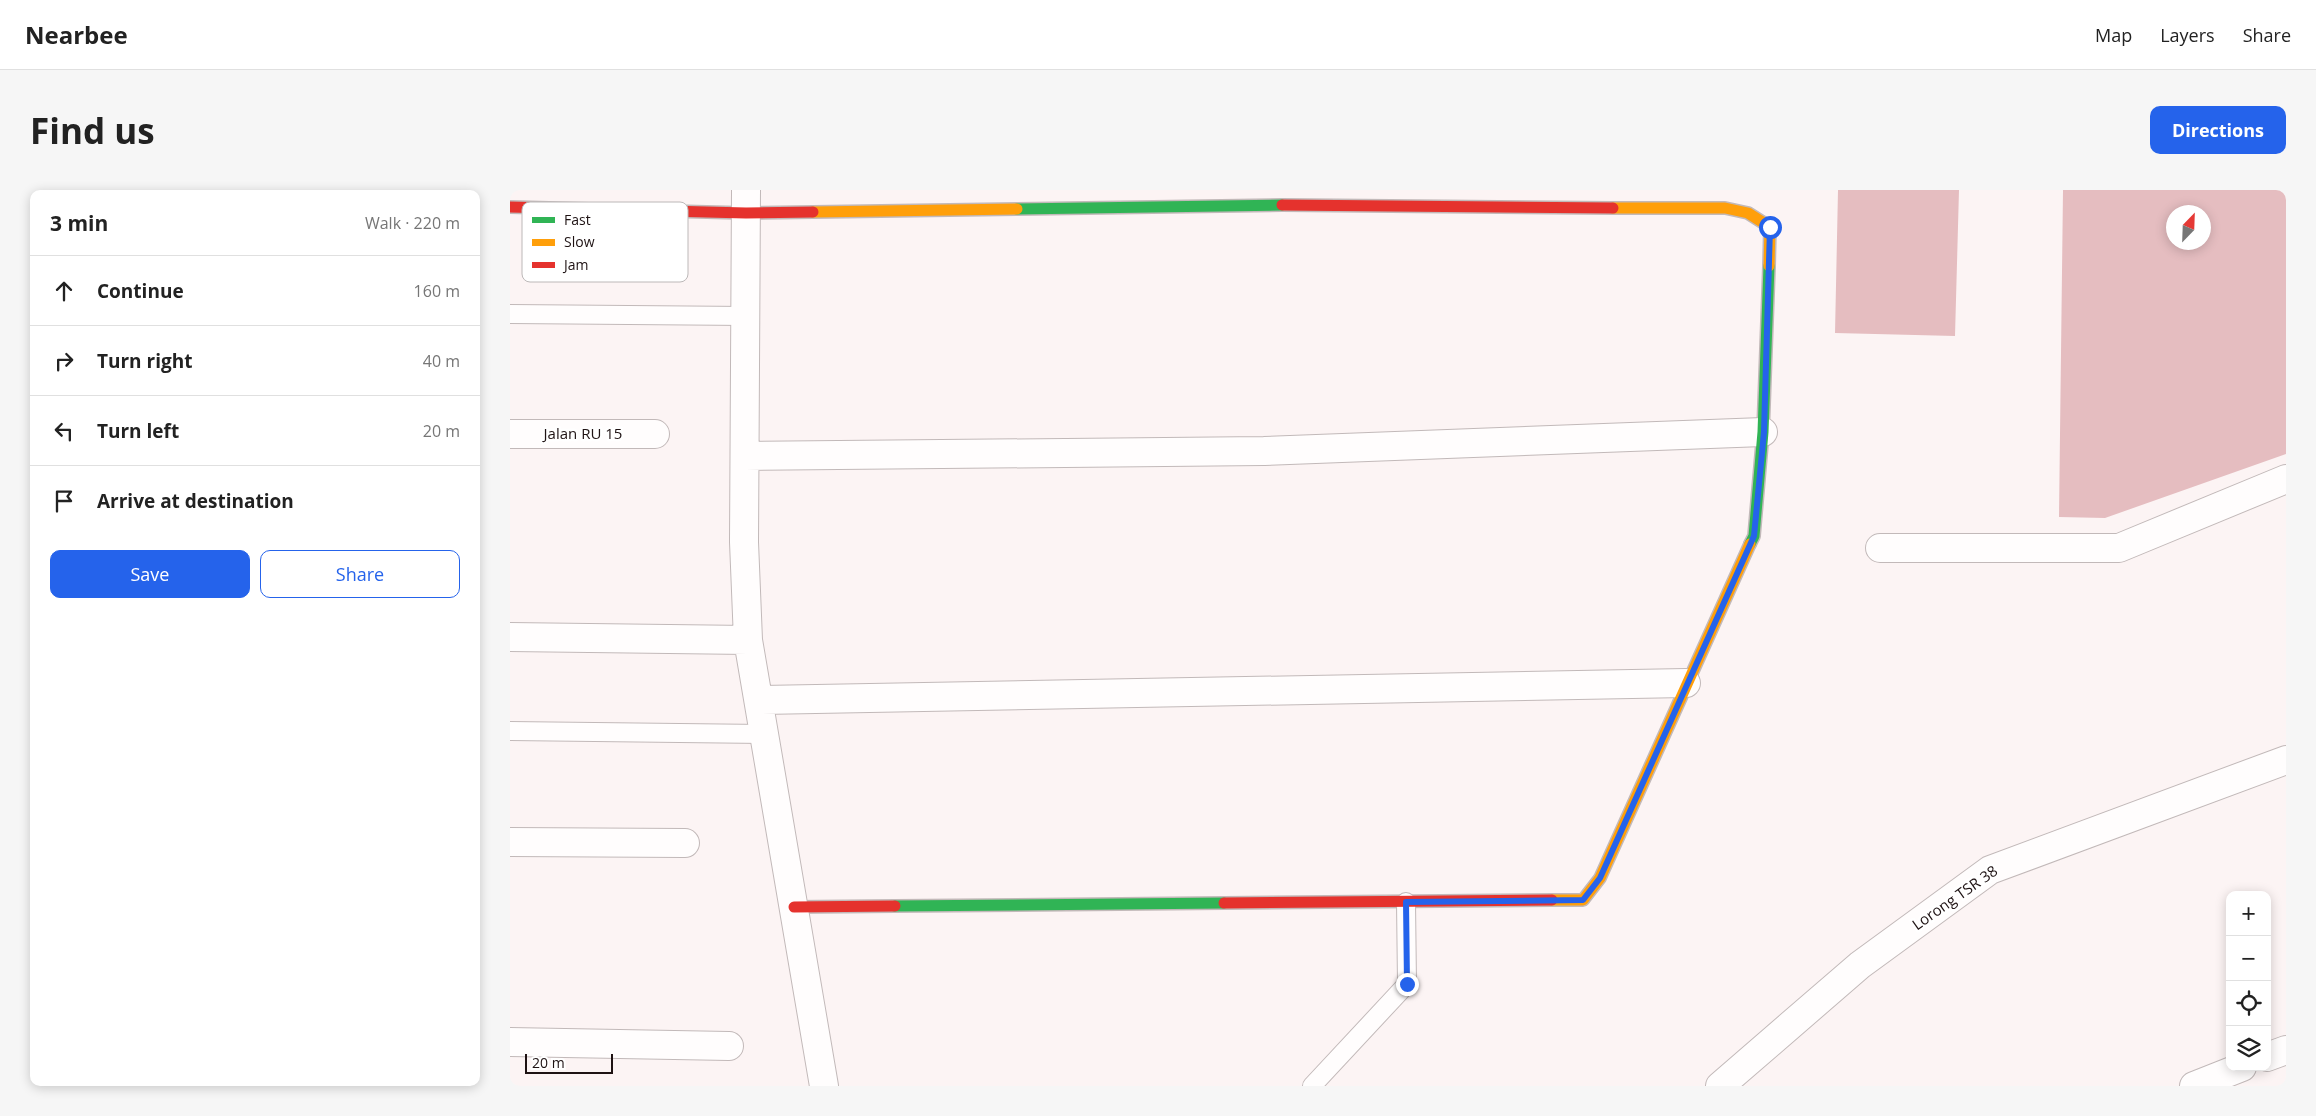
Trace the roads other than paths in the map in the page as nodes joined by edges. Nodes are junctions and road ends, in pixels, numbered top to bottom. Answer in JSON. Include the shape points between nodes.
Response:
{"nodes":[{"id":1,"x":746,"y":201,"type":"edge"},
{"id":2,"x":688,"y":202,"type":"edge"},
{"id":3,"x":510,"y":314,"type":"edge"},
{"id":4,"x":747,"y":316,"type":"junction"},
{"id":5,"x":1764,"y":432,"type":"junction"},
{"id":6,"x":510,"y":434,"type":"edge"},
{"id":7,"x":655,"y":434,"type":"dead end"},
{"id":8,"x":745,"y":456,"type":"junction"},
{"id":9,"x":2286,"y":479,"type":"edge"},
{"id":10,"x":1880,"y":548,"type":"dead end"},
{"id":11,"x":510,"y":637,"type":"edge"},
{"id":12,"x":748,"y":640,"type":"junction"},
{"id":13,"x":1686,"y":683,"type":"junction"},
{"id":14,"x":760,"y":700,"type":"junction"},
{"id":15,"x":510,"y":731,"type":"edge"},
{"id":16,"x":764,"y":734,"type":"junction"},
{"id":17,"x":2286,"y":760,"type":"edge"},
{"id":18,"x":510,"y":842,"type":"edge"},
{"id":19,"x":685,"y":843,"type":"dead end"},
{"id":20,"x":1406,"y":902,"type":"junction"},
{"id":21,"x":794,"y":906,"type":"junction"},
{"id":22,"x":510,"y":1042,"type":"edge"},
{"id":23,"x":729,"y":1046,"type":"dead end"},
{"id":24,"x":2286,"y":1050,"type":"edge"},
{"id":25,"x":2271,"y":1056,"type":"edge"},
{"id":26,"x":2232,"y":1071,"type":"edge"},
{"id":27,"x":824,"y":1086,"type":"edge"},
{"id":28,"x":1312,"y":1086,"type":"edge"},
{"id":29,"x":1720,"y":1086,"type":"edge"},
{"id":30,"x":2194,"y":1086,"type":"edge"}],
"edges":[{"from":1,"to":2,"type":"street"},
{"from":1,"to":4,"type":"street"},
{"from":1,"to":5,"type":"street","via":[[1674,209],[1727,206],[1758,216],[1770,227]]},
{"from":3,"to":4,"type":"lane"},
{"from":4,"to":8,"type":"street"},
{"from":5,"to":8,"type":"street","via":[[1264,451]]},
{"from":5,"to":13,"type":"street","via":[[1754,536]]},
{"from":6,"to":7,"type":"street","name":"Jalan RU 15"},
{"from":8,"to":12,"type":"street"},
{"from":9,"to":10,"type":"street","via":[[2119,548]]},
{"from":11,"to":12,"type":"street"},
{"from":12,"to":14,"type":"street"},
{"from":13,"to":14,"type":"street"},
{"from":13,"to":20,"type":"street","via":[[1600,878],[1583,900]]},
{"from":14,"to":16,"type":"street"},
{"from":15,"to":16,"type":"lane"},
{"from":16,"to":21,"type":"street"},
{"from":17,"to":29,"type":"street","name":"Lorong TSR 38","via":[[1990,870],[1860,965]]},
{"from":18,"to":19,"type":"street"},
{"from":20,"to":21,"type":"street"},
{"from":20,"to":28,"type":"lane","via":[[1407,984]]},
{"from":21,"to":27,"type":"street"},
{"from":22,"to":23,"type":"street"},
{"from":24,"to":25,"type":"street"},
{"from":26,"to":30,"type":"street"}]}
